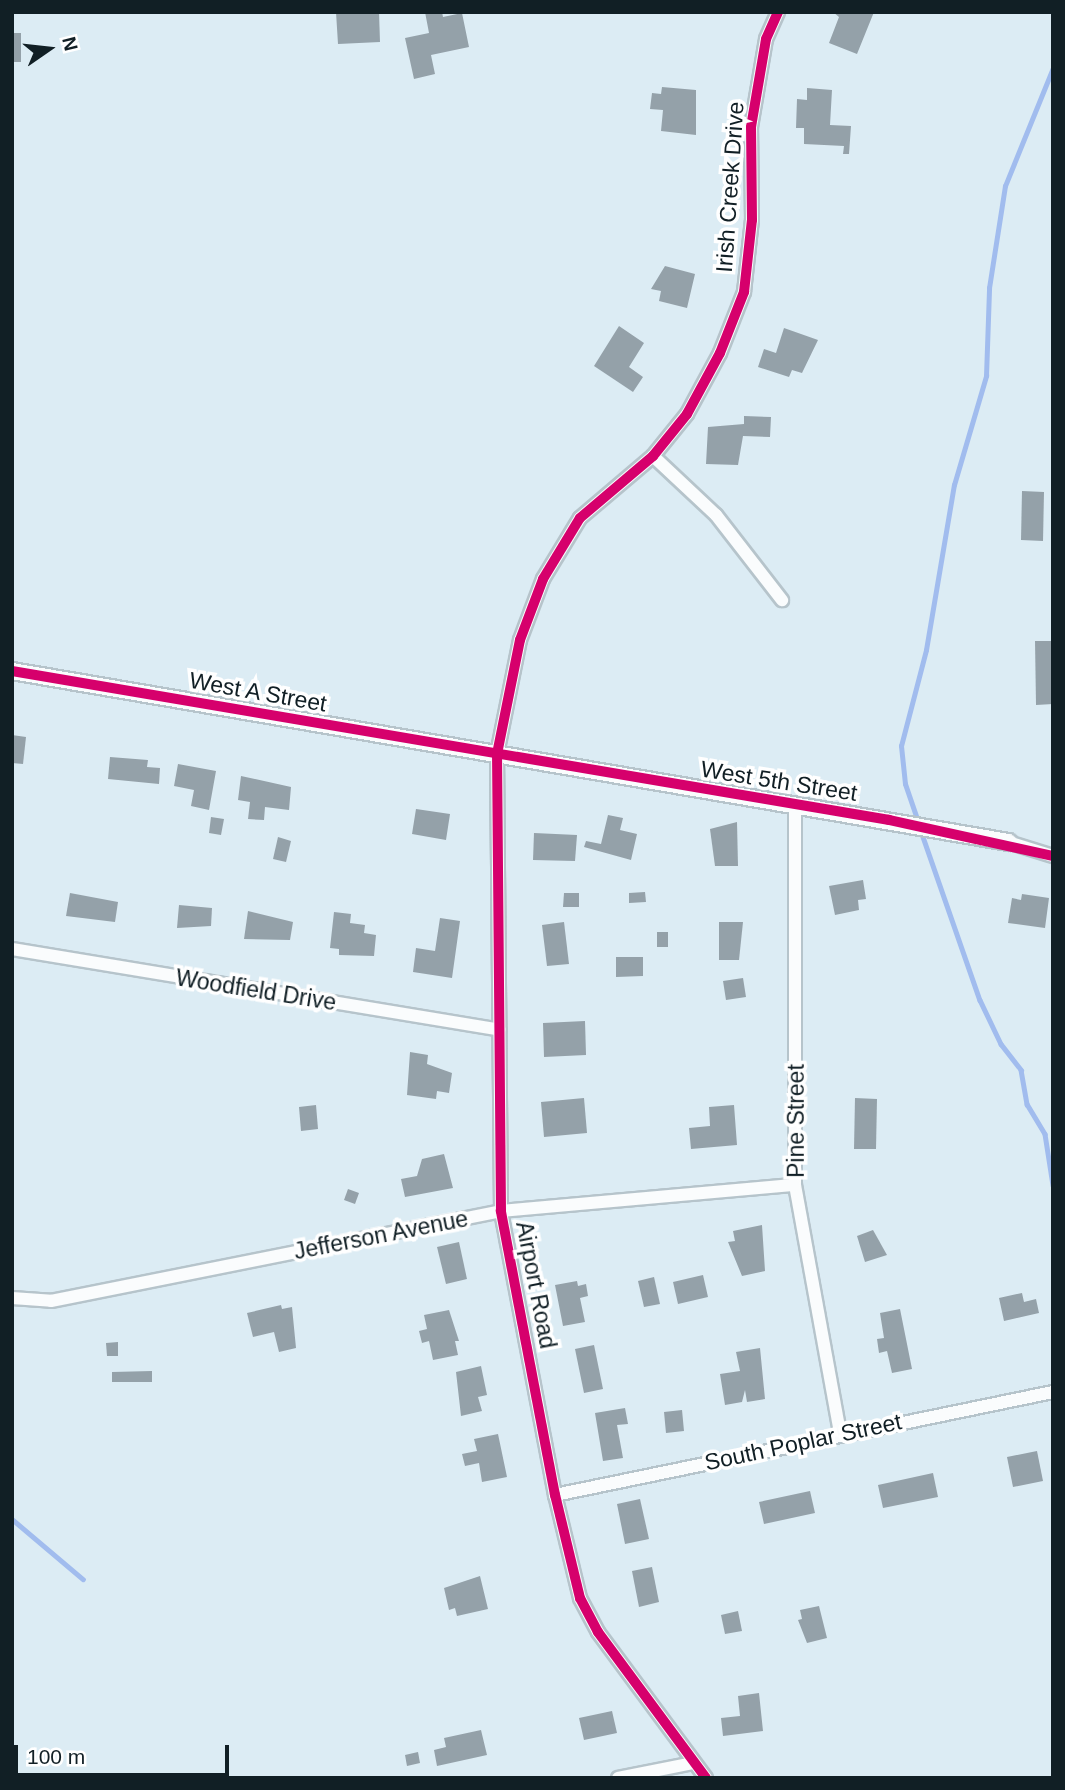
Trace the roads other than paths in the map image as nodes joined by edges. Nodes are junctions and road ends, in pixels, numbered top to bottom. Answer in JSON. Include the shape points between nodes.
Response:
{"nodes":[{"id":1,"x":778,"y":12,"type":"edge"},
{"id":2,"x":653,"y":456,"type":"junction"},
{"id":3,"x":782,"y":600,"type":"dead end"},
{"id":4,"x":12,"y":671,"type":"edge"},
{"id":5,"x":497,"y":754,"type":"junction"},
{"id":6,"x":795,"y":805,"type":"junction"},
{"id":7,"x":1008,"y":842,"type":"joint"},
{"id":8,"x":1053,"y":856,"type":"edge"},
{"id":9,"x":12,"y":949,"type":"edge"},
{"id":10,"x":499,"y":1030,"type":"junction"},
{"id":11,"x":795,"y":1185,"type":"junction"},
{"id":12,"x":501,"y":1211,"type":"junction"},
{"id":13,"x":12,"y":1298,"type":"edge"},
{"id":14,"x":1053,"y":1392,"type":"edge"},
{"id":15,"x":840,"y":1433,"type":"junction"},
{"id":16,"x":555,"y":1495,"type":"junction"},
{"id":17,"x":693,"y":1763,"type":"junction"},
{"id":18,"x":618,"y":1778,"type":"edge"},
{"id":19,"x":706,"y":1778,"type":"edge"}],
"edges":[{"from":1,"to":2,"type":"street","name":"Irish Creek Drive","via":[[766,39],[751,127],[752,220],[744,292],[720,353],[687,414]]},
{"from":2,"to":3,"type":"street","via":[[716,515]]},
{"from":2,"to":5,"type":"street","name":"Irish Creek Drive","via":[[580,518],[543,579],[520,640]]},
{"from":4,"to":5,"type":"street","name":"West A Street"},
{"from":5,"to":6,"type":"street","name":"West 5th Street"},
{"from":5,"to":10,"type":"street","name":"Airport Road"},
{"from":6,"to":7,"type":"street","name":"West 5th Street"},
{"from":6,"to":11,"type":"street","name":"Pine Street"},
{"from":7,"to":8,"type":"street","name":"West 5th Street"},
{"from":9,"to":10,"type":"street","name":"Woodfield Drive"},
{"from":10,"to":12,"type":"street","name":"Airport Road"},
{"from":11,"to":12,"type":"street","name":"Jefferson Avenue"},
{"from":11,"to":15,"type":"street","name":"Pine Street"},
{"from":12,"to":13,"type":"street","name":"Jefferson Avenue","via":[[64,1299]]},
{"from":12,"to":16,"type":"street","name":"Airport Road"},
{"from":14,"to":15,"type":"street","name":"South Poplar Street"},
{"from":15,"to":16,"type":"street","name":"South Poplar Street"},
{"from":16,"to":17,"type":"street","name":"Airport Road","via":[[580,1598],[634,1687]]},
{"from":17,"to":18,"type":"street"},
{"from":17,"to":19,"type":"street","name":"Airport Road"}]}
